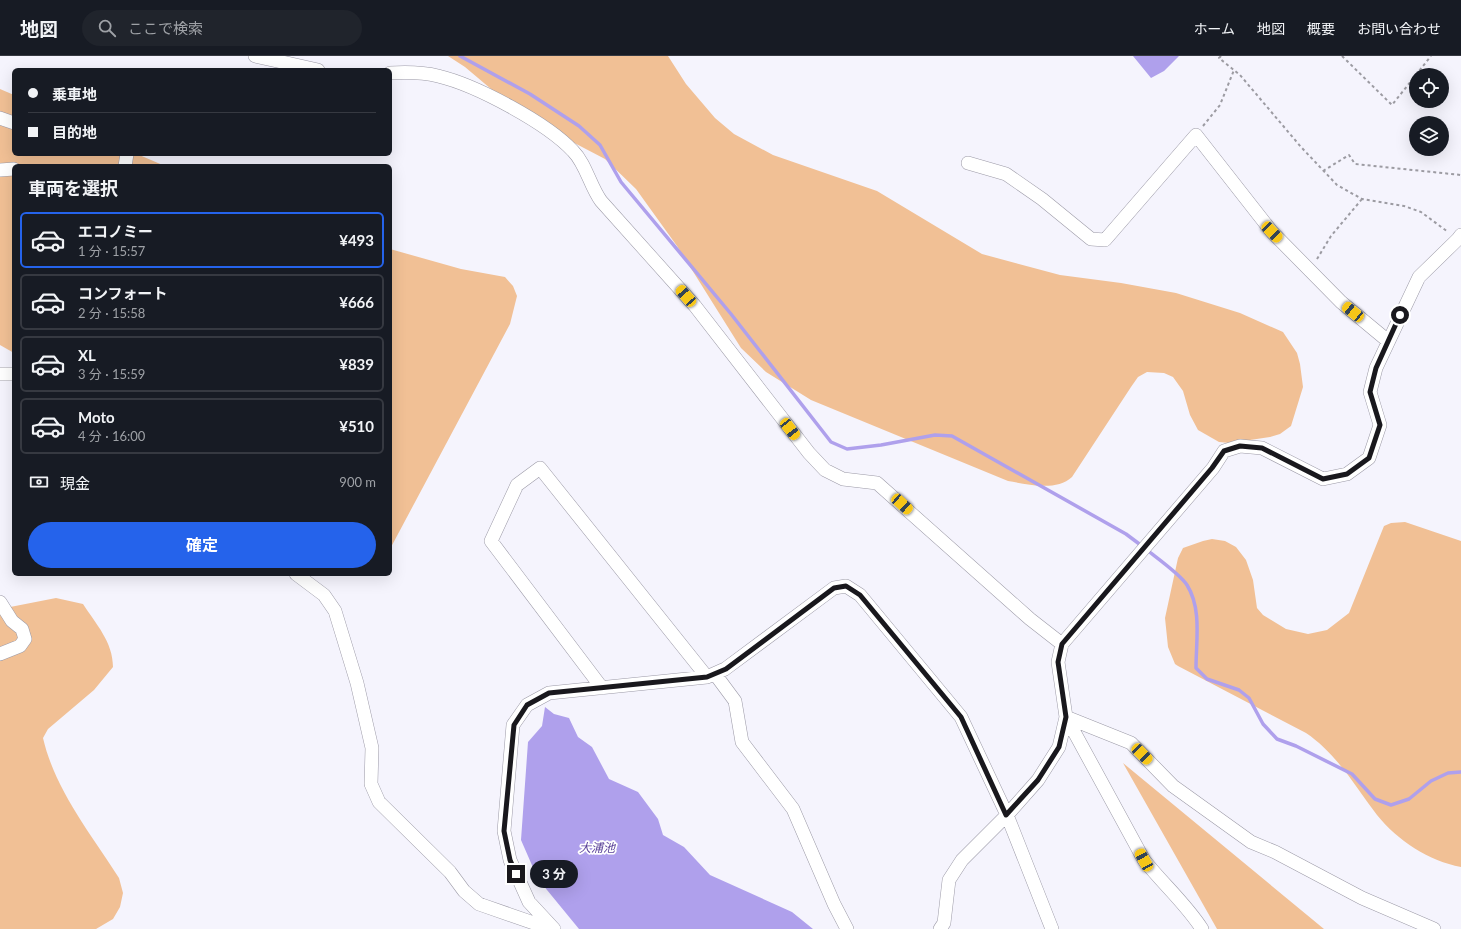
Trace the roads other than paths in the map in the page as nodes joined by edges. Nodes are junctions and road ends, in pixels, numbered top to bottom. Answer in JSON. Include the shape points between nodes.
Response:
{"nodes":[{"id":1,"x":255,"y":56,"type":"edge"},
{"id":2,"x":309,"y":68,"type":"edge"},
{"id":3,"x":392,"y":73,"type":"edge"},
{"id":4,"x":0,"y":118,"type":"edge"},
{"id":5,"x":12,"y":122,"type":"edge"},
{"id":6,"x":968,"y":163,"type":"dead end"},
{"id":7,"x":12,"y":169,"type":"edge"},
{"id":8,"x":0,"y":170,"type":"edge"},
{"id":9,"x":1460,"y":237,"type":"edge"},
{"id":10,"x":1388,"y":340,"type":"junction"},
{"id":11,"x":0,"y":374,"type":"edge"},
{"id":12,"x":12,"y":374,"type":"edge"},
{"id":13,"x":299,"y":576,"type":"edge"},
{"id":14,"x":0,"y":602,"type":"edge"},
{"id":15,"x":1062,"y":644,"type":"junction"},
{"id":16,"x":0,"y":654,"type":"edge"},
{"id":17,"x":711,"y":676,"type":"junction"},
{"id":18,"x":602,"y":688,"type":"junction"},
{"id":19,"x":1066,"y":717,"type":"junction"},
{"id":20,"x":1006,"y":815,"type":"junction"},
{"id":21,"x":553,"y":929,"type":"edge"},
{"id":22,"x":847,"y":929,"type":"edge"},
{"id":23,"x":940,"y":929,"type":"edge"},
{"id":24,"x":1052,"y":929,"type":"edge"},
{"id":25,"x":1202,"y":929,"type":"edge"},
{"id":26,"x":1434,"y":929,"type":"edge"}],
"edges":[{"from":1,"to":2,"type":"street"},
{"from":3,"to":15,"type":"street","via":[[415,72],[452,80],[520,112],[561,140],[579,158],[601,201],[695,306],[809,453],[826,470],[843,479],[877,484],[1030,619]]},
{"from":4,"to":5,"type":"street"},
{"from":6,"to":10,"type":"street","via":[[1006,174],[1042,199],[1091,240],[1105,240],[1196,135],[1272,232],[1341,302]]},
{"from":7,"to":8,"type":"street"},
{"from":9,"to":10,"type":"street","via":[[1420,277]]},
{"from":10,"to":15,"type":"street","via":[[1376,368],[1370,392],[1380,425],[1369,458],[1347,474],[1323,479],[1262,448],[1240,446],[1224,451]]},
{"from":11,"to":12,"type":"street"},
{"from":13,"to":21,"type":"street","via":[[324,595],[335,611],[359,690],[372,748],[371,784],[379,802],[479,904]]},
{"from":14,"to":16,"type":"street","via":[[12,621],[22,629],[25,639],[20,646]]},
{"from":15,"to":19,"type":"street","via":[[1058,662]]},
{"from":17,"to":18,"type":"street"},
{"from":17,"to":18,"type":"street","via":[[540,468],[516,485],[491,540]]},
{"from":17,"to":20,"type":"street","via":[[726,669],[834,588],[846,586],[860,595],[961,717]]},
{"from":17,"to":22,"type":"street","via":[[735,701],[742,742],[793,809]]},
{"from":18,"to":21,"type":"street","via":[[549,693],[527,705],[514,725],[504,831],[510,860],[529,902]]},
{"from":19,"to":20,"type":"street","via":[[1059,747],[1038,780]]},
{"from":19,"to":25,"type":"street","via":[[1144,860],[1193,914]]},
{"from":19,"to":26,"type":"street","via":[[1131,743],[1173,786],[1251,842],[1362,898]]},
{"from":20,"to":23,"type":"street","via":[[962,860],[949,880],[944,923]]},
{"from":20,"to":24,"type":"street"}]}
